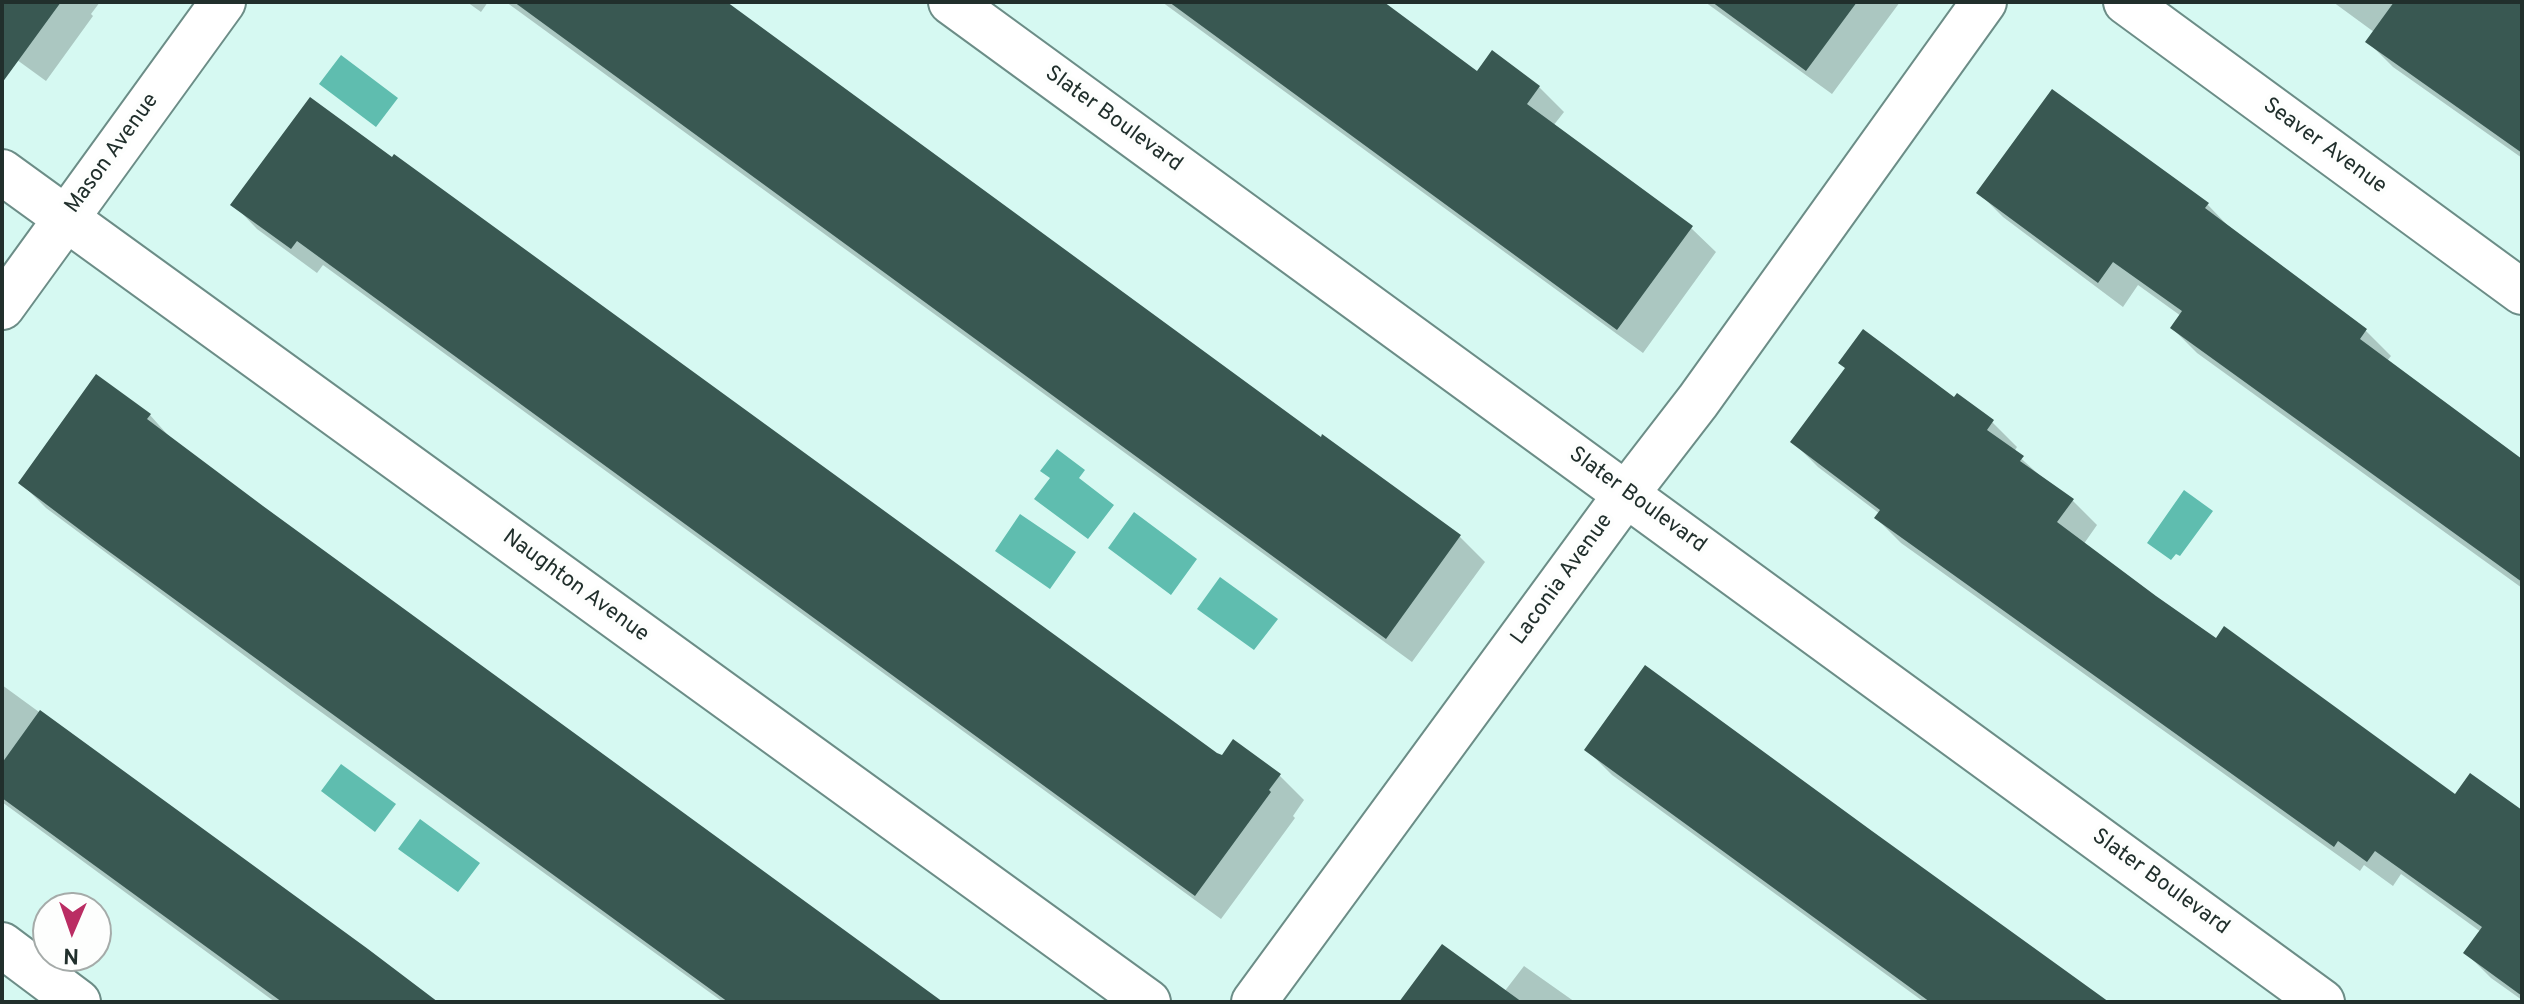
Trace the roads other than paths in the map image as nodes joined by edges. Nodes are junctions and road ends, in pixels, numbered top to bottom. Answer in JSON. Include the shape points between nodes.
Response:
{"nodes":[{"id":1,"x":223,"y":2,"type":"edge"},
{"id":2,"x":951,"y":2,"type":"edge"},
{"id":3,"x":1984,"y":2,"type":"edge"},
{"id":4,"x":2126,"y":2,"type":"edge"},
{"id":5,"x":2,"y":172,"type":"edge"},
{"id":6,"x":67,"y":218,"type":"junction"},
{"id":7,"x":2522,"y":292,"type":"edge"},
{"id":8,"x":2,"y":307,"type":"edge"},
{"id":9,"x":1627,"y":493,"type":"junction"},
{"id":10,"x":2,"y":945,"type":"edge"},
{"id":11,"x":78,"y":1002,"type":"edge"},
{"id":12,"x":1148,"y":1002,"type":"edge"},
{"id":13,"x":1254,"y":1002,"type":"edge"},
{"id":14,"x":2322,"y":1002,"type":"edge"}],
"edges":[{"from":1,"to":6,"type":"street","name":"Mason Avenue"},
{"from":2,"to":9,"type":"street","name":"Slater Boulevard"},
{"from":3,"to":9,"type":"street","name":"Laconia Avenue"},
{"from":4,"to":7,"type":"street","name":"Seaver Avenue"},
{"from":5,"to":6,"type":"street","name":"Naughton Avenue"},
{"from":6,"to":8,"type":"street","name":"Mason Avenue"},
{"from":6,"to":12,"type":"street","name":"Naughton Avenue"},
{"from":9,"to":13,"type":"street","name":"Laconia Avenue"},
{"from":9,"to":14,"type":"street","name":"Slater Boulevard"},
{"from":10,"to":11,"type":"street"}]}
